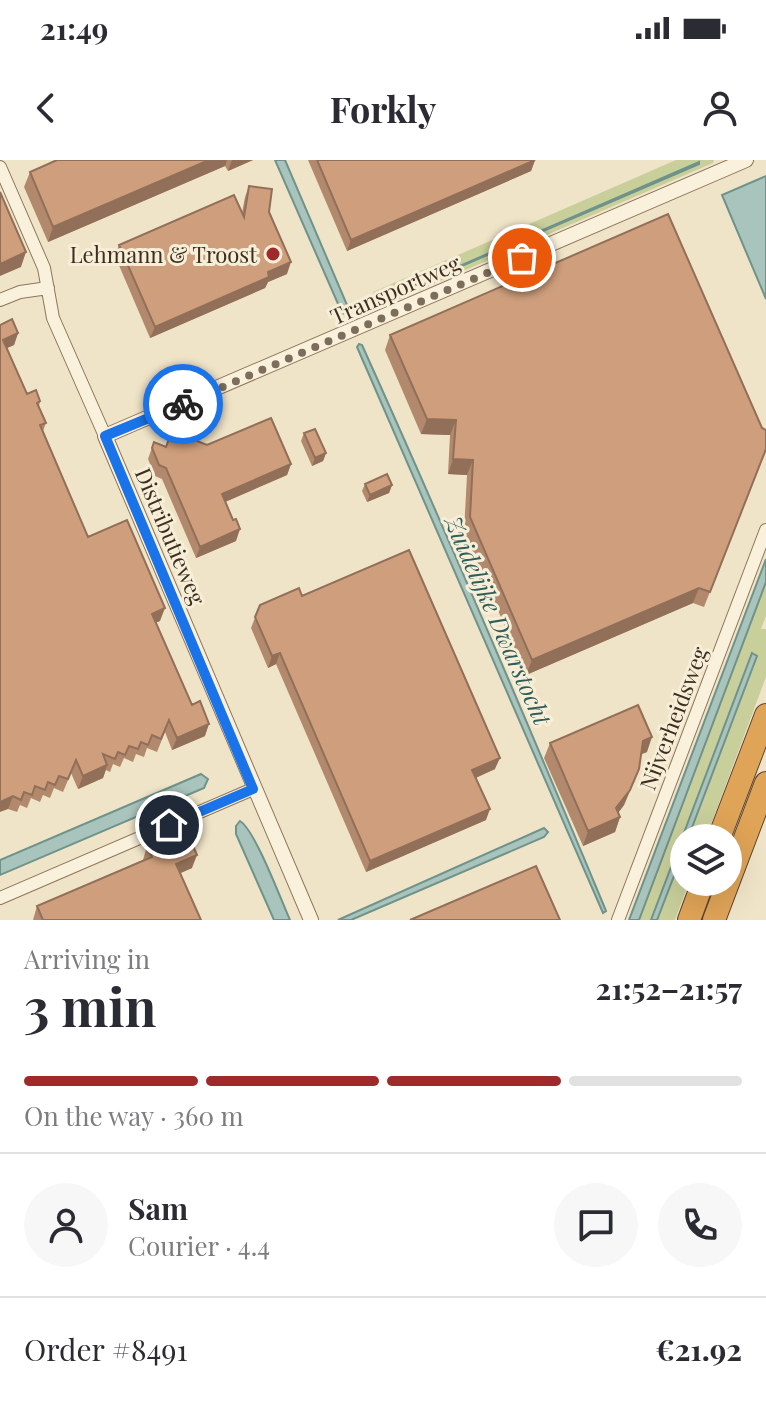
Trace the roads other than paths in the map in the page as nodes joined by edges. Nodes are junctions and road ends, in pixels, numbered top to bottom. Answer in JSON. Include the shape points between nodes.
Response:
{"nodes":[{"id":1,"x":746,"y":160,"type":"edge"},
{"id":2,"x":0,"y":167,"type":"edge"},
{"id":3,"x":48,"y":288,"type":"junction"},
{"id":4,"x":0,"y":300,"type":"edge"},
{"id":5,"x":105,"y":436,"type":"junction"},
{"id":6,"x":766,"y":530,"type":"edge"},
{"id":7,"x":766,"y":715,"type":"edge"},
{"id":8,"x":766,"y":783,"type":"edge"},
{"id":9,"x":253,"y":789,"type":"junction"},
{"id":10,"x":724,"y":824,"type":"edge"},
{"id":11,"x":698,"y":896,"type":"edge"},
{"id":12,"x":0,"y":898,"type":"edge"},
{"id":13,"x":311,"y":920,"type":"edge"},
{"id":14,"x":618,"y":920,"type":"edge"},
{"id":15,"x":689,"y":920,"type":"edge"},
{"id":16,"x":714,"y":920,"type":"edge"}],
"edges":[{"from":1,"to":5,"type":"street","name":"Transportweg"},
{"from":2,"to":3,"type":"street","name":"Distributieweg"},
{"from":3,"to":4,"type":"street"},
{"from":3,"to":5,"type":"street","name":"Distributieweg","via":[[53,318]]},
{"from":5,"to":9,"type":"street","name":"Distributieweg"},
{"from":6,"to":14,"type":"street","name":"Nijverheidsweg"},
{"from":7,"to":10,"type":"highway"},
{"from":8,"to":16,"type":"highway"},
{"from":9,"to":12,"type":"street"},
{"from":9,"to":13,"type":"street","name":"Distributieweg"},
{"from":11,"to":15,"type":"highway"}]}
